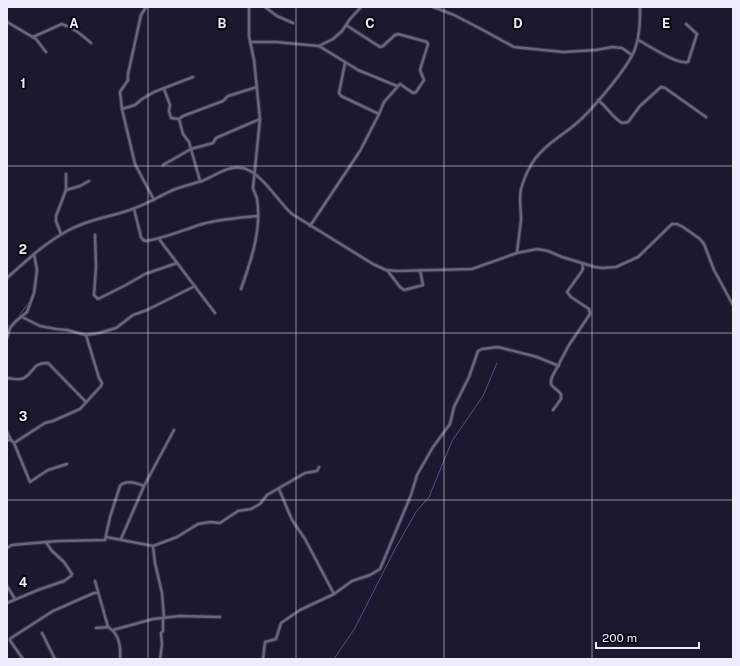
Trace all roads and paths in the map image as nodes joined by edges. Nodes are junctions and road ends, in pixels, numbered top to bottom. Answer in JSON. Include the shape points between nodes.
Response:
{"nodes":[{"id":1,"x":146,"y":7,"type":"edge"},
{"id":2,"x":249,"y":7,"type":"edge"},
{"id":3,"x":265,"y":7,"type":"edge"},
{"id":4,"x":361,"y":7,"type":"edge"},
{"id":5,"x":433,"y":7,"type":"edge"},
{"id":6,"x":640,"y":7,"type":"edge"},
{"id":7,"x":269,"y":8,"type":"edge"},
{"id":8,"x":7,"y":22,"type":"edge"},
{"id":9,"x":293,"y":23,"type":"dead end"},
{"id":10,"x":686,"y":24,"type":"dead end"},
{"id":11,"x":346,"y":25,"type":"junction"},
{"id":12,"x":33,"y":37,"type":"junction"},
{"id":13,"x":638,"y":40,"type":"junction"},
{"id":14,"x":250,"y":42,"type":"junction"},
{"id":15,"x":91,"y":43,"type":"dead end"},
{"id":16,"x":319,"y":46,"type":"junction"},
{"id":17,"x":46,"y":52,"type":"dead end"},
{"id":18,"x":632,"y":56,"type":"junction"},
{"id":19,"x":346,"y":63,"type":"junction"},
{"id":20,"x":193,"y":77,"type":"dead end"},
{"id":21,"x":397,"y":86,"type":"junction"},
{"id":22,"x":257,"y":87,"type":"junction"},
{"id":23,"x":164,"y":88,"type":"junction"},
{"id":24,"x":598,"y":100,"type":"junction"},
{"id":25,"x":122,"y":109,"type":"junction"},
{"id":26,"x":380,"y":114,"type":"junction"},
{"id":27,"x":706,"y":117,"type":"dead end"},
{"id":28,"x":260,"y":118,"type":"junction"},
{"id":29,"x":179,"y":119,"type":"junction"},
{"id":30,"x":191,"y":149,"type":"junction"},
{"id":31,"x":163,"y":165,"type":"dead end"},
{"id":32,"x":254,"y":173,"type":"junction"},
{"id":33,"x":66,"y":174,"type":"dead end"},
{"id":34,"x":89,"y":180,"type":"dead end"},
{"id":35,"x":200,"y":181,"type":"junction"},
{"id":36,"x":66,"y":190,"type":"junction"},
{"id":37,"x":154,"y":200,"type":"junction"},
{"id":38,"x":134,"y":209,"type":"junction"},
{"id":39,"x":257,"y":216,"type":"junction"},
{"id":40,"x":310,"y":226,"type":"junction"},
{"id":41,"x":61,"y":234,"type":"junction"},
{"id":42,"x":95,"y":235,"type":"dead end"},
{"id":43,"x":159,"y":239,"type":"junction"},
{"id":44,"x":517,"y":253,"type":"junction"},
{"id":45,"x":34,"y":254,"type":"junction"},
{"id":46,"x":177,"y":263,"type":"junction"},
{"id":47,"x":581,"y":263,"type":"junction"},
{"id":48,"x":386,"y":270,"type":"junction"},
{"id":49,"x":420,"y":270,"type":"junction"},
{"id":50,"x":7,"y":278,"type":"edge"},
{"id":51,"x":195,"y":286,"type":"junction"},
{"id":52,"x":241,"y":288,"type":"dead end"},
{"id":53,"x":733,"y":305,"type":"edge"},
{"id":54,"x":215,"y":313,"type":"dead end"},
{"id":55,"x":22,"y":317,"type":"junction"},
{"id":56,"x":86,"y":335,"type":"junction"},
{"id":57,"x":7,"y":338,"type":"edge"},
{"id":58,"x":559,"y":366,"type":"junction"},
{"id":59,"x":7,"y":378,"type":"edge"},
{"id":60,"x":86,"y":402,"type":"junction"},
{"id":61,"x":554,"y":410,"type":"dead end"},
{"id":62,"x":174,"y":430,"type":"dead end"},
{"id":63,"x":7,"y":432,"type":"edge"},
{"id":64,"x":7,"y":440,"type":"edge"},
{"id":65,"x":11,"y":440,"type":"junction"},
{"id":66,"x":14,"y":443,"type":"junction"},
{"id":67,"x":67,"y":464,"type":"dead end"},
{"id":68,"x":319,"y":467,"type":"dead end"},
{"id":69,"x":144,"y":486,"type":"junction"},
{"id":70,"x":279,"y":489,"type":"junction"},
{"id":71,"x":106,"y":537,"type":"junction"},
{"id":72,"x":121,"y":539,"type":"junction"},
{"id":73,"x":46,"y":542,"type":"junction"},
{"id":74,"x":153,"y":546,"type":"junction"},
{"id":75,"x":7,"y":548,"type":"edge"},
{"id":76,"x":95,"y":581,"type":"dead end"},
{"id":77,"x":7,"y":586,"type":"edge"},
{"id":78,"x":98,"y":593,"type":"junction"},
{"id":79,"x":334,"y":594,"type":"junction"},
{"id":80,"x":15,"y":600,"type":"junction"},
{"id":81,"x":7,"y":603,"type":"edge"},
{"id":82,"x":220,"y":617,"type":"dead end"},
{"id":83,"x":163,"y":618,"type":"junction"},
{"id":84,"x":108,"y":627,"type":"junction"},
{"id":85,"x":96,"y":628,"type":"dead end"},
{"id":86,"x":113,"y":630,"type":"junction"},
{"id":87,"x":42,"y":633,"type":"dead end"},
{"id":88,"x":23,"y":659,"type":"edge"},
{"id":89,"x":54,"y":659,"type":"edge"},
{"id":90,"x":120,"y":659,"type":"edge"},
{"id":91,"x":160,"y":659,"type":"edge"},
{"id":92,"x":263,"y":659,"type":"edge"}],
"edges":[{"from":1,"to":25,"type":"street","via":[[141,15],[128,80],[120,92]]},
{"from":2,"to":14,"type":"street"},
{"from":3,"to":7,"type":"street"},
{"from":4,"to":11,"type":"street"},
{"from":5,"to":18,"type":"street","via":[[454,15],[514,47],[563,52],[612,47],[622,48]]},
{"from":6,"to":13,"type":"street"},
{"from":7,"to":9,"type":"street","via":[[277,16]]},
{"from":8,"to":12,"type":"street"},
{"from":10,"to":13,"type":"street","via":[[697,34],[688,62],[685,63]]},
{"from":11,"to":16,"type":"street","via":[[333,39]]},
{"from":11,"to":21,"type":"street","via":[[380,47],[398,34],[427,42],[420,70],[424,80],[416,92],[413,93],[400,84]]},
{"from":12,"to":15,"type":"street","via":[[62,24],[80,33]]},
{"from":12,"to":17,"type":"street"},
{"from":13,"to":18,"type":"street"},
{"from":14,"to":16,"type":"street"},
{"from":14,"to":22,"type":"street"},
{"from":16,"to":19,"type":"street"},
{"from":18,"to":24,"type":"street"},
{"from":19,"to":21,"type":"street"},
{"from":19,"to":26,"type":"street","via":[[340,96]]},
{"from":20,"to":23,"type":"street"},
{"from":21,"to":26,"type":"street","via":[[384,102]]},
{"from":22,"to":28,"type":"street"},
{"from":22,"to":29,"type":"street","via":[[228,96],[223,101]]},
{"from":23,"to":25,"type":"street","via":[[135,105]]},
{"from":23,"to":29,"type":"street","via":[[171,118]]},
{"from":24,"to":27,"type":"street","via":[[616,119],[622,123],[628,122],[640,106],[661,87]]},
{"from":24,"to":44,"type":"street","via":[[572,127],[553,140],[531,165],[520,191],[521,221]]},
{"from":25,"to":37,"type":"street","via":[[135,164]]},
{"from":26,"to":40,"type":"street","via":[[360,151]]},
{"from":28,"to":30,"type":"street","via":[[216,138],[213,143]]},
{"from":28,"to":32,"type":"street"},
{"from":29,"to":30,"type":"street"},
{"from":30,"to":31,"type":"street"},
{"from":30,"to":35,"type":"street"},
{"from":32,"to":35,"type":"street","via":[[243,168],[227,169]]},
{"from":32,"to":39,"type":"street","via":[[253,188],[257,197]]},
{"from":32,"to":40,"type":"street","via":[[285,208]]},
{"from":33,"to":36,"type":"street"},
{"from":34,"to":36,"type":"street"},
{"from":35,"to":37,"type":"street"},
{"from":36,"to":41,"type":"street","via":[[56,216]]},
{"from":37,"to":38,"type":"street"},
{"from":38,"to":41,"type":"street","via":[[95,218]]},
{"from":38,"to":43,"type":"street","via":[[143,240]]},
{"from":39,"to":43,"type":"street","via":[[200,224]]},
{"from":39,"to":52,"type":"street","via":[[257,231],[251,259]]},
{"from":40,"to":48,"type":"street"},
{"from":41,"to":45,"type":"street"},
{"from":42,"to":46,"type":"street","via":[[94,295],[98,299],[145,274]]},
{"from":43,"to":46,"type":"street"},
{"from":44,"to":47,"type":"street","via":[[536,249]]},
{"from":44,"to":49,"type":"street","via":[[472,269]]},
{"from":45,"to":50,"type":"street"},
{"from":45,"to":55,"type":"street","via":[[37,270],[34,293],[27,312]]},
{"from":46,"to":51,"type":"street"},
{"from":47,"to":53,"type":"street","via":[[602,268],[623,264],[638,256],[672,224],[676,224],[704,244],[714,270]]},
{"from":47,"to":58,"type":"street","via":[[582,271],[567,292],[589,309],[590,314],[569,345]]},
{"from":48,"to":49,"type":"street"},
{"from":48,"to":49,"type":"street","via":[[404,290],[423,285]]},
{"from":51,"to":54,"type":"street"},
{"from":51,"to":56,"type":"street","via":[[133,315],[116,328]]},
{"from":55,"to":56,"type":"street","via":[[40,326]]},
{"from":55,"to":57,"type":"street","via":[[10,328]]},
{"from":56,"to":60,"type":"street","via":[[102,383]]},
{"from":58,"to":61,"type":"street","via":[[550,382],[561,394],[561,399]]},
{"from":58,"to":79,"type":"street","via":[[538,357],[498,347],[478,351],[454,407],[450,424],[417,475],[380,569],[352,581]]},
{"from":59,"to":60,"type":"street","via":[[20,380],[37,365],[48,363]]},
{"from":60,"to":66,"type":"street","via":[[80,409],[45,423]]},
{"from":62,"to":69,"type":"street"},
{"from":63,"to":65,"type":"street"},
{"from":64,"to":65,"type":"street"},
{"from":65,"to":66,"type":"street"},
{"from":66,"to":67,"type":"street","via":[[30,482],[48,470]]},
{"from":68,"to":70,"type":"street","via":[[316,471],[305,473]]},
{"from":69,"to":71,"type":"street","via":[[122,483]]},
{"from":69,"to":72,"type":"street"},
{"from":70,"to":74,"type":"street","via":[[251,509],[238,511],[220,523],[198,524],[177,537]]},
{"from":70,"to":79,"type":"street","via":[[292,520]]},
{"from":71,"to":72,"type":"street"},
{"from":71,"to":73,"type":"street","via":[[105,540]]},
{"from":72,"to":74,"type":"street"},
{"from":73,"to":75,"type":"street","via":[[12,545]]},
{"from":73,"to":80,"type":"street","via":[[72,575],[64,581]]},
{"from":74,"to":83,"type":"street","via":[[162,593]]},
{"from":76,"to":78,"type":"street"},
{"from":77,"to":80,"type":"street"},
{"from":78,"to":84,"type":"street"},
{"from":78,"to":88,"type":"street","via":[[53,610],[12,638],[11,642]]},
{"from":79,"to":92,"type":"street","via":[[300,610],[281,623],[276,639],[265,642]]},
{"from":80,"to":81,"type":"street"},
{"from":82,"to":83,"type":"street"},
{"from":83,"to":86,"type":"street"},
{"from":83,"to":91,"type":"street"},
{"from":84,"to":85,"type":"street"},
{"from":84,"to":86,"type":"street"},
{"from":86,"to":90,"type":"street","via":[[121,644]]},
{"from":87,"to":89,"type":"street"}]}
